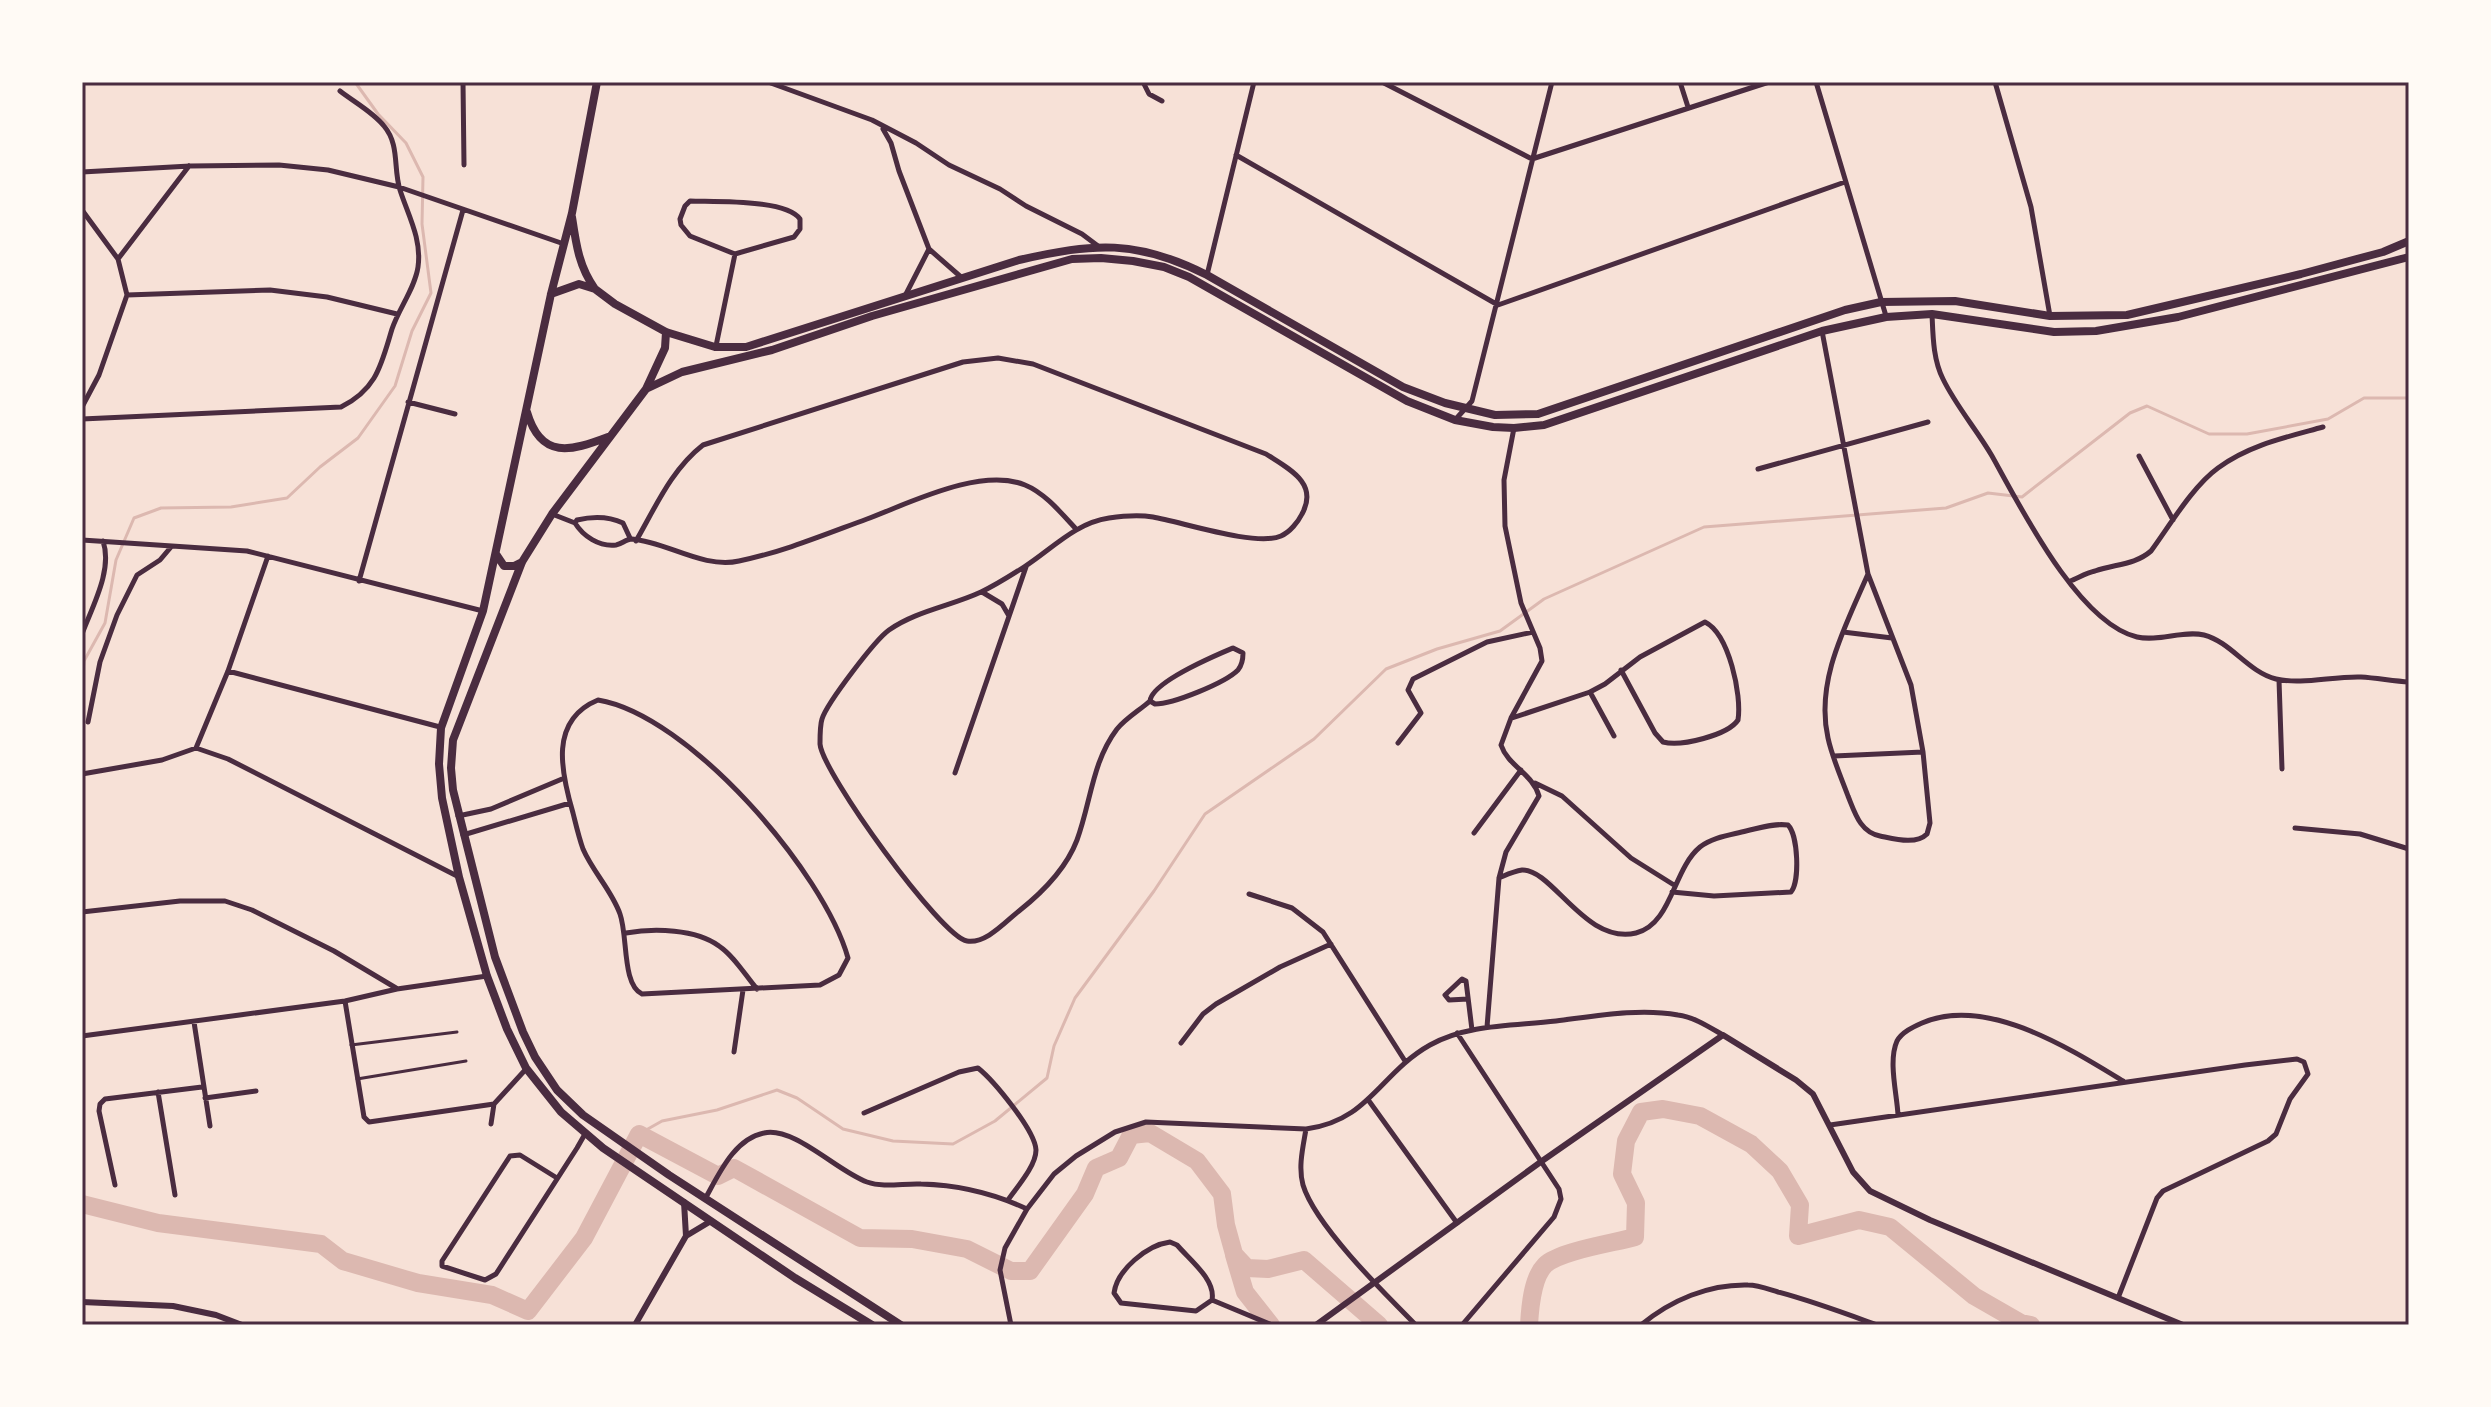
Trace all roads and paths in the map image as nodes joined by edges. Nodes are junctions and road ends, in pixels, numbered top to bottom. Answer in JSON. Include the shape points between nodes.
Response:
{"nodes":[{"id":1,"x":463,"y":82,"type":"edge"},
{"id":2,"x":597,"y":82,"type":"edge"},
{"id":3,"x":768,"y":82,"type":"edge"},
{"id":4,"x":1143,"y":82,"type":"edge"},
{"id":5,"x":1254,"y":82,"type":"edge"},
{"id":6,"x":1383,"y":82,"type":"edge"},
{"id":7,"x":1552,"y":82,"type":"edge"},
{"id":8,"x":1680,"y":82,"type":"edge"},
{"id":9,"x":1769,"y":82,"type":"edge"},
{"id":10,"x":1816,"y":82,"type":"edge"},
{"id":11,"x":1995,"y":82,"type":"edge"},
{"id":12,"x":340,"y":91,"type":"dead end"},
{"id":13,"x":1162,"y":101,"type":"dead end"},
{"id":14,"x":1688,"y":107,"type":"junction"},
{"id":15,"x":883,"y":128,"type":"junction"},
{"id":16,"x":1236,"y":155,"type":"junction"},
{"id":17,"x":1532,"y":159,"type":"junction"},
{"id":18,"x":464,"y":165,"type":"dead end"},
{"id":19,"x":190,"y":166,"type":"junction"},
{"id":20,"x":82,"y":172,"type":"edge"},
{"id":21,"x":1845,"y":182,"type":"junction"},
{"id":22,"x":399,"y":187,"type":"junction"},
{"id":23,"x":82,"y":210,"type":"edge"},
{"id":24,"x":463,"y":210,"type":"junction"},
{"id":25,"x":572,"y":213,"type":"junction"},
{"id":26,"x":2409,"y":241,"type":"edge"},
{"id":27,"x":564,"y":244,"type":"junction"},
{"id":28,"x":1098,"y":246,"type":"junction"},
{"id":29,"x":929,"y":249,"type":"junction"},
{"id":30,"x":735,"y":254,"type":"junction"},
{"id":31,"x":2409,"y":257,"type":"edge"},
{"id":32,"x":118,"y":259,"type":"junction"},
{"id":33,"x":1207,"y":275,"type":"junction"},
{"id":34,"x":961,"y":277,"type":"junction"},
{"id":35,"x":595,"y":289,"type":"junction"},
{"id":36,"x":551,"y":294,"type":"junction"},
{"id":37,"x":906,"y":294,"type":"junction"},
{"id":38,"x":127,"y":295,"type":"junction"},
{"id":39,"x":1881,"y":302,"type":"junction"},
{"id":40,"x":1498,"y":305,"type":"junction"},
{"id":41,"x":397,"y":314,"type":"junction"},
{"id":42,"x":1932,"y":314,"type":"junction"},
{"id":43,"x":2050,"y":316,"type":"junction"},
{"id":44,"x":1886,"y":317,"type":"junction"},
{"id":45,"x":1822,"y":331,"type":"junction"},
{"id":46,"x":666,"y":332,"type":"junction"},
{"id":47,"x":715,"y":347,"type":"junction"},
{"id":48,"x":646,"y":389,"type":"junction"},
{"id":49,"x":408,"y":402,"type":"junction"},
{"id":50,"x":82,"y":407,"type":"edge"},
{"id":51,"x":1466,"y":409,"type":"junction"},
{"id":52,"x":527,"y":411,"type":"junction"},
{"id":53,"x":455,"y":414,"type":"dead end"},
{"id":54,"x":82,"y":419,"type":"edge"},
{"id":55,"x":1455,"y":420,"type":"junction"},
{"id":56,"x":1928,"y":422,"type":"dead end"},
{"id":57,"x":2323,"y":427,"type":"dead end"},
{"id":58,"x":1514,"y":428,"type":"junction"},
{"id":59,"x":608,"y":436,"type":"junction"},
{"id":60,"x":1844,"y":445,"type":"junction"},
{"id":61,"x":2139,"y":456,"type":"dead end"},
{"id":62,"x":1758,"y":469,"type":"dead end"},
{"id":63,"x":552,"y":514,"type":"junction"},
{"id":64,"x":2173,"y":520,"type":"junction"},
{"id":65,"x":575,"y":523,"type":"junction"},
{"id":66,"x":1076,"y":529,"type":"junction"},
{"id":67,"x":82,"y":540,"type":"edge"},
{"id":68,"x":633,"y":540,"type":"junction"},
{"id":69,"x":106,"y":541,"type":"junction"},
{"id":70,"x":172,"y":546,"type":"junction"},
{"id":71,"x":496,"y":554,"type":"junction"},
{"id":72,"x":268,"y":556,"type":"junction"},
{"id":73,"x":522,"y":562,"type":"junction"},
{"id":74,"x":1026,"y":566,"type":"junction"},
{"id":75,"x":1868,"y":574,"type":"junction"},
{"id":76,"x":359,"y":581,"type":"junction"},
{"id":77,"x":2070,"y":581,"type":"junction"},
{"id":78,"x":981,"y":592,"type":"junction"},
{"id":79,"x":483,"y":611,"type":"junction"},
{"id":80,"x":1010,"y":617,"type":"junction"},
{"id":81,"x":1533,"y":632,"type":"junction"},
{"id":82,"x":1843,"y":632,"type":"junction"},
{"id":83,"x":82,"y":634,"type":"edge"},
{"id":84,"x":1892,"y":638,"type":"junction"},
{"id":85,"x":1621,"y":670,"type":"junction"},
{"id":86,"x":228,"y":671,"type":"junction"},
{"id":87,"x":2279,"y":680,"type":"junction"},
{"id":88,"x":2409,"y":682,"type":"edge"},
{"id":89,"x":1590,"y":692,"type":"junction"},
{"id":90,"x":1150,"y":701,"type":"junction"},
{"id":91,"x":1511,"y":718,"type":"junction"},
{"id":92,"x":88,"y":722,"type":"dead end"},
{"id":93,"x":441,"y":728,"type":"junction"},
{"id":94,"x":1614,"y":736,"type":"dead end"},
{"id":95,"x":1398,"y":743,"type":"dead end"},
{"id":96,"x":196,"y":748,"type":"junction"},
{"id":97,"x":1923,"y":752,"type":"junction"},
{"id":98,"x":1834,"y":756,"type":"junction"},
{"id":99,"x":2282,"y":769,"type":"dead end"},
{"id":100,"x":1521,"y":770,"type":"junction"},
{"id":101,"x":955,"y":773,"type":"dead end"},
{"id":102,"x":82,"y":774,"type":"edge"},
{"id":103,"x":562,"y":779,"type":"junction"},
{"id":104,"x":1535,"y":783,"type":"junction"},
{"id":105,"x":570,"y":803,"type":"junction"},
{"id":106,"x":458,"y":816,"type":"junction"},
{"id":107,"x":2295,"y":828,"type":"dead end"},
{"id":108,"x":1474,"y":833,"type":"dead end"},
{"id":109,"x":463,"y":835,"type":"junction"},
{"id":110,"x":2409,"y":849,"type":"edge"},
{"id":111,"x":459,"y":877,"type":"junction"},
{"id":112,"x":1499,"y":878,"type":"junction"},
{"id":113,"x":1673,"y":888,"type":"junction"},
{"id":114,"x":1249,"y":894,"type":"dead end"},
{"id":115,"x":82,"y":912,"type":"edge"},
{"id":116,"x":626,"y":933,"type":"junction"},
{"id":117,"x":1331,"y":944,"type":"junction"},
{"id":118,"x":487,"y":976,"type":"junction"},
{"id":119,"x":397,"y":989,"type":"junction"},
{"id":120,"x":757,"y":989,"type":"junction"},
{"id":121,"x":743,"y":990,"type":"junction"},
{"id":122,"x":1468,"y":999,"type":"junction"},
{"id":123,"x":345,"y":1001,"type":"junction"},
{"id":124,"x":194,"y":1022,"type":"junction"},
{"id":125,"x":1487,"y":1027,"type":"junction"},
{"id":126,"x":1472,"y":1030,"type":"junction"},
{"id":127,"x":457,"y":1032,"type":"dead end"},
{"id":128,"x":1457,"y":1033,"type":"junction"},
{"id":129,"x":1723,"y":1035,"type":"junction"},
{"id":130,"x":82,"y":1036,"type":"edge"},
{"id":131,"x":1181,"y":1043,"type":"dead end"},
{"id":132,"x":351,"y":1045,"type":"junction"},
{"id":133,"x":734,"y":1052,"type":"dead end"},
{"id":134,"x":466,"y":1061,"type":"dead end"},
{"id":135,"x":1405,"y":1061,"type":"junction"},
{"id":136,"x":526,"y":1068,"type":"junction"},
{"id":137,"x":357,"y":1079,"type":"junction"},
{"id":138,"x":2124,"y":1082,"type":"junction"},
{"id":139,"x":202,"y":1087,"type":"junction"},
{"id":140,"x":256,"y":1091,"type":"dead end"},
{"id":141,"x":158,"y":1092,"type":"junction"},
{"id":142,"x":205,"y":1098,"type":"junction"},
{"id":143,"x":1368,"y":1101,"type":"junction"},
{"id":144,"x":494,"y":1104,"type":"junction"},
{"id":145,"x":864,"y":1113,"type":"dead end"},
{"id":146,"x":1898,"y":1115,"type":"junction"},
{"id":147,"x":491,"y":1124,"type":"dead end"},
{"id":148,"x":1830,"y":1125,"type":"junction"},
{"id":149,"x":210,"y":1126,"type":"dead end"},
{"id":150,"x":1306,"y":1129,"type":"junction"},
{"id":151,"x":589,"y":1137,"type":"junction"},
{"id":152,"x":1542,"y":1161,"type":"junction"},
{"id":153,"x":557,"y":1178,"type":"junction"},
{"id":154,"x":115,"y":1185,"type":"dead end"},
{"id":155,"x":175,"y":1195,"type":"dead end"},
{"id":156,"x":705,"y":1199,"type":"junction"},
{"id":157,"x":1008,"y":1200,"type":"junction"},
{"id":158,"x":684,"y":1202,"type":"junction"},
{"id":159,"x":1027,"y":1209,"type":"junction"},
{"id":160,"x":711,"y":1221,"type":"junction"},
{"id":161,"x":1457,"y":1223,"type":"junction"},
{"id":162,"x":686,"y":1236,"type":"junction"},
{"id":163,"x":1374,"y":1283,"type":"junction"},
{"id":164,"x":2118,"y":1298,"type":"junction"},
{"id":165,"x":1212,"y":1300,"type":"junction"},
{"id":166,"x":82,"y":1302,"type":"edge"},
{"id":167,"x":242,"y":1325,"type":"edge"},
{"id":168,"x":635,"y":1325,"type":"edge"},
{"id":169,"x":871,"y":1325,"type":"edge"},
{"id":170,"x":901,"y":1325,"type":"edge"},
{"id":171,"x":1011,"y":1325,"type":"edge"},
{"id":172,"x":1272,"y":1325,"type":"edge"},
{"id":173,"x":1316,"y":1325,"type":"edge"},
{"id":174,"x":1416,"y":1325,"type":"edge"},
{"id":175,"x":1462,"y":1325,"type":"edge"},
{"id":176,"x":1641,"y":1325,"type":"edge"},
{"id":177,"x":1877,"y":1325,"type":"edge"},
{"id":178,"x":2183,"y":1325,"type":"edge"}],
"edges":[{"from":1,"to":18,"type":"street"},
{"from":2,"to":25,"type":"main road"},
{"from":3,"to":15,"type":"street"},
{"from":4,"to":13,"type":"street","via":[[1149,94]]},
{"from":5,"to":16,"type":"street"},
{"from":6,"to":17,"type":"street"},
{"from":7,"to":17,"type":"street"},
{"from":8,"to":14,"type":"street"},
{"from":9,"to":14,"type":"street"},
{"from":10,"to":21,"type":"street"},
{"from":11,"to":43,"type":"street","via":[[2031,207]]},
{"from":12,"to":22,"type":"street","via":[[383,125],[393,140]]},
{"from":14,"to":17,"type":"street"},
{"from":15,"to":28,"type":"street"},
{"from":15,"to":29,"type":"street"},
{"from":16,"to":33,"type":"street"},
{"from":16,"to":40,"type":"street"},
{"from":17,"to":40,"type":"street"},
{"from":19,"to":20,"type":"street"},
{"from":19,"to":22,"type":"street","via":[[279,165]]},
{"from":19,"to":32,"type":"street"},
{"from":21,"to":39,"type":"street"},
{"from":21,"to":40,"type":"street"},
{"from":22,"to":24,"type":"street"},
{"from":22,"to":41,"type":"street","via":[[420,253],[418,271]]},
{"from":23,"to":32,"type":"street"},
{"from":24,"to":27,"type":"street"},
{"from":24,"to":49,"type":"street"},
{"from":25,"to":27,"type":"main road"},
{"from":25,"to":35,"type":"main road","via":[[577,254]]},
{"from":26,"to":43,"type":"main road","via":[[2301,274],[2127,315]]},
{"from":27,"to":36,"type":"main road"},
{"from":28,"to":33,"type":"main road","via":[[1140,250]]},
{"from":28,"to":34,"type":"main road"},
{"from":29,"to":34,"type":"street"},
{"from":29,"to":37,"type":"street"},
{"from":30,"to":30,"type":"street","via":[[794,237],[801,224],[797,214],[734,202],[690,201],[680,219],[684,232]]},
{"from":30,"to":47,"type":"street"},
{"from":31,"to":42,"type":"main road","via":[[2178,317],[2096,331],[2044,331]]},
{"from":32,"to":38,"type":"street"},
{"from":33,"to":51,"type":"main road","via":[[1403,387]]},
{"from":34,"to":37,"type":"main road"},
{"from":35,"to":36,"type":"main road","via":[[579,284]]},
{"from":35,"to":46,"type":"main road"},
{"from":36,"to":52,"type":"main road"},
{"from":37,"to":47,"type":"main road","via":[[746,347]]},
{"from":38,"to":41,"type":"street","via":[[270,290]]},
{"from":38,"to":50,"type":"street"},
{"from":39,"to":43,"type":"main road","via":[[1955,301]]},
{"from":39,"to":44,"type":"street"},
{"from":39,"to":51,"type":"main road","via":[[1538,414]]},
{"from":40,"to":51,"type":"street"},
{"from":41,"to":54,"type":"street","via":[[368,390],[341,407]]},
{"from":42,"to":44,"type":"main road"},
{"from":42,"to":77,"type":"street","via":[[1942,379]]},
{"from":44,"to":45,"type":"main road"},
{"from":45,"to":58,"type":"main road","via":[[1544,425]]},
{"from":45,"to":60,"type":"street"},
{"from":46,"to":47,"type":"main road"},
{"from":46,"to":48,"type":"main road","via":[[659,366]]},
{"from":48,"to":55,"type":"main road","via":[[682,372],[772,350],[965,288],[1072,259],[1101,258],[1164,267],[1189,277],[1407,401]]},
{"from":48,"to":59,"type":"main road"},
{"from":49,"to":53,"type":"street"},
{"from":49,"to":76,"type":"street"},
{"from":51,"to":55,"type":"street"},
{"from":52,"to":59,"type":"main road","via":[[533,429],[557,449],[570,450]]},
{"from":52,"to":71,"type":"main road"},
{"from":55,"to":58,"type":"main road"},
{"from":56,"to":60,"type":"street"},
{"from":57,"to":64,"type":"street","via":[[2252,448],[2218,468]]},
{"from":58,"to":81,"type":"street","via":[[1504,480],[1505,526],[1521,603]]},
{"from":59,"to":63,"type":"main road"},
{"from":60,"to":62,"type":"street"},
{"from":60,"to":75,"type":"street"},
{"from":61,"to":64,"type":"street"},
{"from":63,"to":65,"type":"street"},
{"from":63,"to":73,"type":"main road"},
{"from":64,"to":77,"type":"street","via":[[2144,558]]},
{"from":65,"to":68,"type":"street","via":[[583,536],[597,542]]},
{"from":65,"to":68,"type":"street","via":[[588,517],[613,518],[623,523]]},
{"from":66,"to":68,"type":"street","via":[[1026,485],[993,480],[955,485],[736,562]]},
{"from":66,"to":68,"type":"street","via":[[1108,518],[1149,517],[1258,539],[1281,536],[1298,522],[1308,503],[1306,488],[1294,472],[1266,454],[1033,364],[998,358],[915,376],[703,445],[669,482]]},
{"from":66,"to":74,"type":"street"},
{"from":67,"to":69,"type":"street"},
{"from":69,"to":70,"type":"street"},
{"from":69,"to":83,"type":"street","via":[[101,583]]},
{"from":70,"to":72,"type":"street"},
{"from":70,"to":92,"type":"street","via":[[137,575],[117,615],[100,662]]},
{"from":71,"to":73,"type":"main road","via":[[504,566]]},
{"from":71,"to":79,"type":"main road"},
{"from":72,"to":76,"type":"street"},
{"from":72,"to":86,"type":"street"},
{"from":73,"to":106,"type":"main road","via":[[453,740]]},
{"from":74,"to":78,"type":"street"},
{"from":74,"to":80,"type":"street"},
{"from":75,"to":82,"type":"street"},
{"from":75,"to":84,"type":"street"},
{"from":76,"to":79,"type":"street"},
{"from":77,"to":87,"type":"street","via":[[2094,610],[2122,631],[2155,639],[2202,635]]},
{"from":78,"to":80,"type":"street","via":[[1002,604]]},
{"from":78,"to":90,"type":"street","via":[[888,630],[863,656],[822,719],[820,747],[832,776],[892,861],[960,939],[971,942],[987,936],[1056,877],[1077,841],[1102,753],[1119,727]]},
{"from":79,"to":93,"type":"main road"},
{"from":80,"to":101,"type":"street"},
{"from":81,"to":91,"type":"street","via":[[1542,661]]},
{"from":81,"to":95,"type":"street","via":[[1487,642],[1413,679],[1408,690],[1421,713]]},
{"from":82,"to":84,"type":"street"},
{"from":82,"to":98,"type":"street","via":[[1825,700]]},
{"from":84,"to":97,"type":"street","via":[[1911,685]]},
{"from":85,"to":85,"type":"street","via":[[1679,633],[1709,623],[1732,664],[1738,720],[1728,730],[1700,739],[1663,742]]},
{"from":85,"to":89,"type":"street"},
{"from":86,"to":93,"type":"street"},
{"from":86,"to":96,"type":"street"},
{"from":87,"to":88,"type":"street","via":[[2360,677]]},
{"from":87,"to":99,"type":"street"},
{"from":89,"to":91,"type":"street"},
{"from":89,"to":94,"type":"street"},
{"from":90,"to":90,"type":"street","via":[[1167,703],[1229,677],[1238,670],[1243,653],[1233,648],[1212,657],[1162,685]]},
{"from":91,"to":100,"type":"street","via":[[1501,745]]},
{"from":93,"to":111,"type":"main road","via":[[442,798]]},
{"from":96,"to":102,"type":"street","via":[[162,760]]},
{"from":96,"to":111,"type":"street","via":[[228,759]]},
{"from":97,"to":98,"type":"street"},
{"from":97,"to":98,"type":"street","via":[[1930,823],[1927,834],[1916,840],[1867,831],[1854,812]]},
{"from":100,"to":104,"type":"street"},
{"from":100,"to":108,"type":"street"},
{"from":103,"to":105,"type":"street"},
{"from":103,"to":106,"type":"street","via":[[491,809]]},
{"from":103,"to":120,"type":"street","via":[[564,740],[572,718],[598,700],[644,719],[716,769],[806,873],[848,958],[839,975],[820,985]]},
{"from":104,"to":112,"type":"street","via":[[1539,796],[1506,852]]},
{"from":104,"to":113,"type":"street","via":[[1562,796]]},
{"from":105,"to":109,"type":"street"},
{"from":105,"to":116,"type":"street","via":[[583,850],[619,910]]},
{"from":106,"to":109,"type":"main road"},
{"from":107,"to":110,"type":"street","via":[[2360,834]]},
{"from":109,"to":156,"type":"main road","via":[[495,957],[535,1057],[568,1103]]},
{"from":111,"to":118,"type":"main road"},
{"from":112,"to":113,"type":"street","via":[[1524,870],[1535,873],[1580,914],[1623,935],[1653,924]]},
{"from":112,"to":125,"type":"street"},
{"from":113,"to":113,"type":"street","via":[[1714,896],[1791,892],[1796,885],[1793,829],[1770,825],[1702,845]]},
{"from":114,"to":117,"type":"street","via":[[1292,908],[1312,921]]},
{"from":115,"to":119,"type":"street","via":[[225,901],[334,951]]},
{"from":116,"to":120,"type":"street","via":[[682,932],[718,944]]},
{"from":116,"to":121,"type":"street","via":[[633,990]]},
{"from":117,"to":131,"type":"street","via":[[1216,1004]]},
{"from":117,"to":135,"type":"street"},
{"from":118,"to":119,"type":"street"},
{"from":118,"to":136,"type":"main road"},
{"from":119,"to":123,"type":"street"},
{"from":120,"to":121,"type":"street"},
{"from":121,"to":133,"type":"street"},
{"from":122,"to":122,"type":"street","via":[[1464,978],[1445,995],[1449,1000]]},
{"from":122,"to":126,"type":"street"},
{"from":123,"to":124,"type":"street"},
{"from":123,"to":132,"type":"street"},
{"from":124,"to":130,"type":"street"},
{"from":124,"to":139,"type":"street"},
{"from":125,"to":126,"type":"street"},
{"from":125,"to":129,"type":"street","via":[[1662,1013],[1682,1015]]},
{"from":126,"to":128,"type":"street"},
{"from":127,"to":132,"type":"lane"},
{"from":128,"to":135,"type":"street"},
{"from":128,"to":152,"type":"street"},
{"from":129,"to":148,"type":"street","via":[[1813,1094]]},
{"from":129,"to":152,"type":"street"},
{"from":132,"to":137,"type":"street"},
{"from":134,"to":137,"type":"lane"},
{"from":135,"to":143,"type":"street"},
{"from":136,"to":144,"type":"street"},
{"from":136,"to":151,"type":"main road"},
{"from":137,"to":144,"type":"street","via":[[364,1117],[373,1123]]},
{"from":138,"to":146,"type":"street"},
{"from":138,"to":146,"type":"street","via":[[2066,1048],[1996,1018],[1951,1015],[1906,1030],[1897,1041]]},
{"from":138,"to":164,"type":"street","via":[[2297,1059],[2308,1074],[2268,1141],[2157,1198]]},
{"from":139,"to":141,"type":"street"},
{"from":139,"to":142,"type":"street"},
{"from":140,"to":142,"type":"street"},
{"from":141,"to":154,"type":"street","via":[[100,1104]]},
{"from":141,"to":155,"type":"street"},
{"from":142,"to":149,"type":"street"},
{"from":143,"to":150,"type":"street","via":[[1350,1115]]},
{"from":143,"to":161,"type":"street"},
{"from":144,"to":147,"type":"street"},
{"from":145,"to":157,"type":"street","via":[[978,1068],[1017,1115],[1036,1151]]},
{"from":146,"to":148,"type":"street"},
{"from":148,"to":164,"type":"street","via":[[1853,1172],[1870,1191]]},
{"from":150,"to":159,"type":"street","via":[[1146,1122],[1115,1132],[1076,1156]]},
{"from":150,"to":163,"type":"street","via":[[1303,1184],[1313,1205]]},
{"from":151,"to":153,"type":"street"},
{"from":151,"to":158,"type":"main road"},
{"from":152,"to":161,"type":"street"},
{"from":152,"to":175,"type":"street","via":[[1559,1189],[1558,1209]]},
{"from":153,"to":153,"type":"street","via":[[490,1279],[442,1266],[510,1156],[520,1155]]},
{"from":156,"to":157,"type":"street","via":[[727,1161],[752,1136],[769,1131],[868,1182],[955,1186]]},
{"from":156,"to":170,"type":"main road"},
{"from":157,"to":159,"type":"street"},
{"from":158,"to":160,"type":"main road"},
{"from":158,"to":162,"type":"street"},
{"from":159,"to":171,"type":"street","via":[[1005,1248],[1000,1270]]},
{"from":160,"to":162,"type":"street"},
{"from":160,"to":169,"type":"main road"},
{"from":161,"to":163,"type":"street"},
{"from":162,"to":168,"type":"street"},
{"from":163,"to":173,"type":"street"},
{"from":163,"to":174,"type":"street"},
{"from":164,"to":178,"type":"street"},
{"from":165,"to":165,"type":"street","via":[[1196,1311],[1121,1303],[1115,1284],[1141,1256],[1170,1242],[1209,1282]]},
{"from":165,"to":172,"type":"street"},
{"from":166,"to":167,"type":"street","via":[[173,1306]]},
{"from":176,"to":177,"type":"street","via":[[1708,1288],[1751,1284]]}]}
